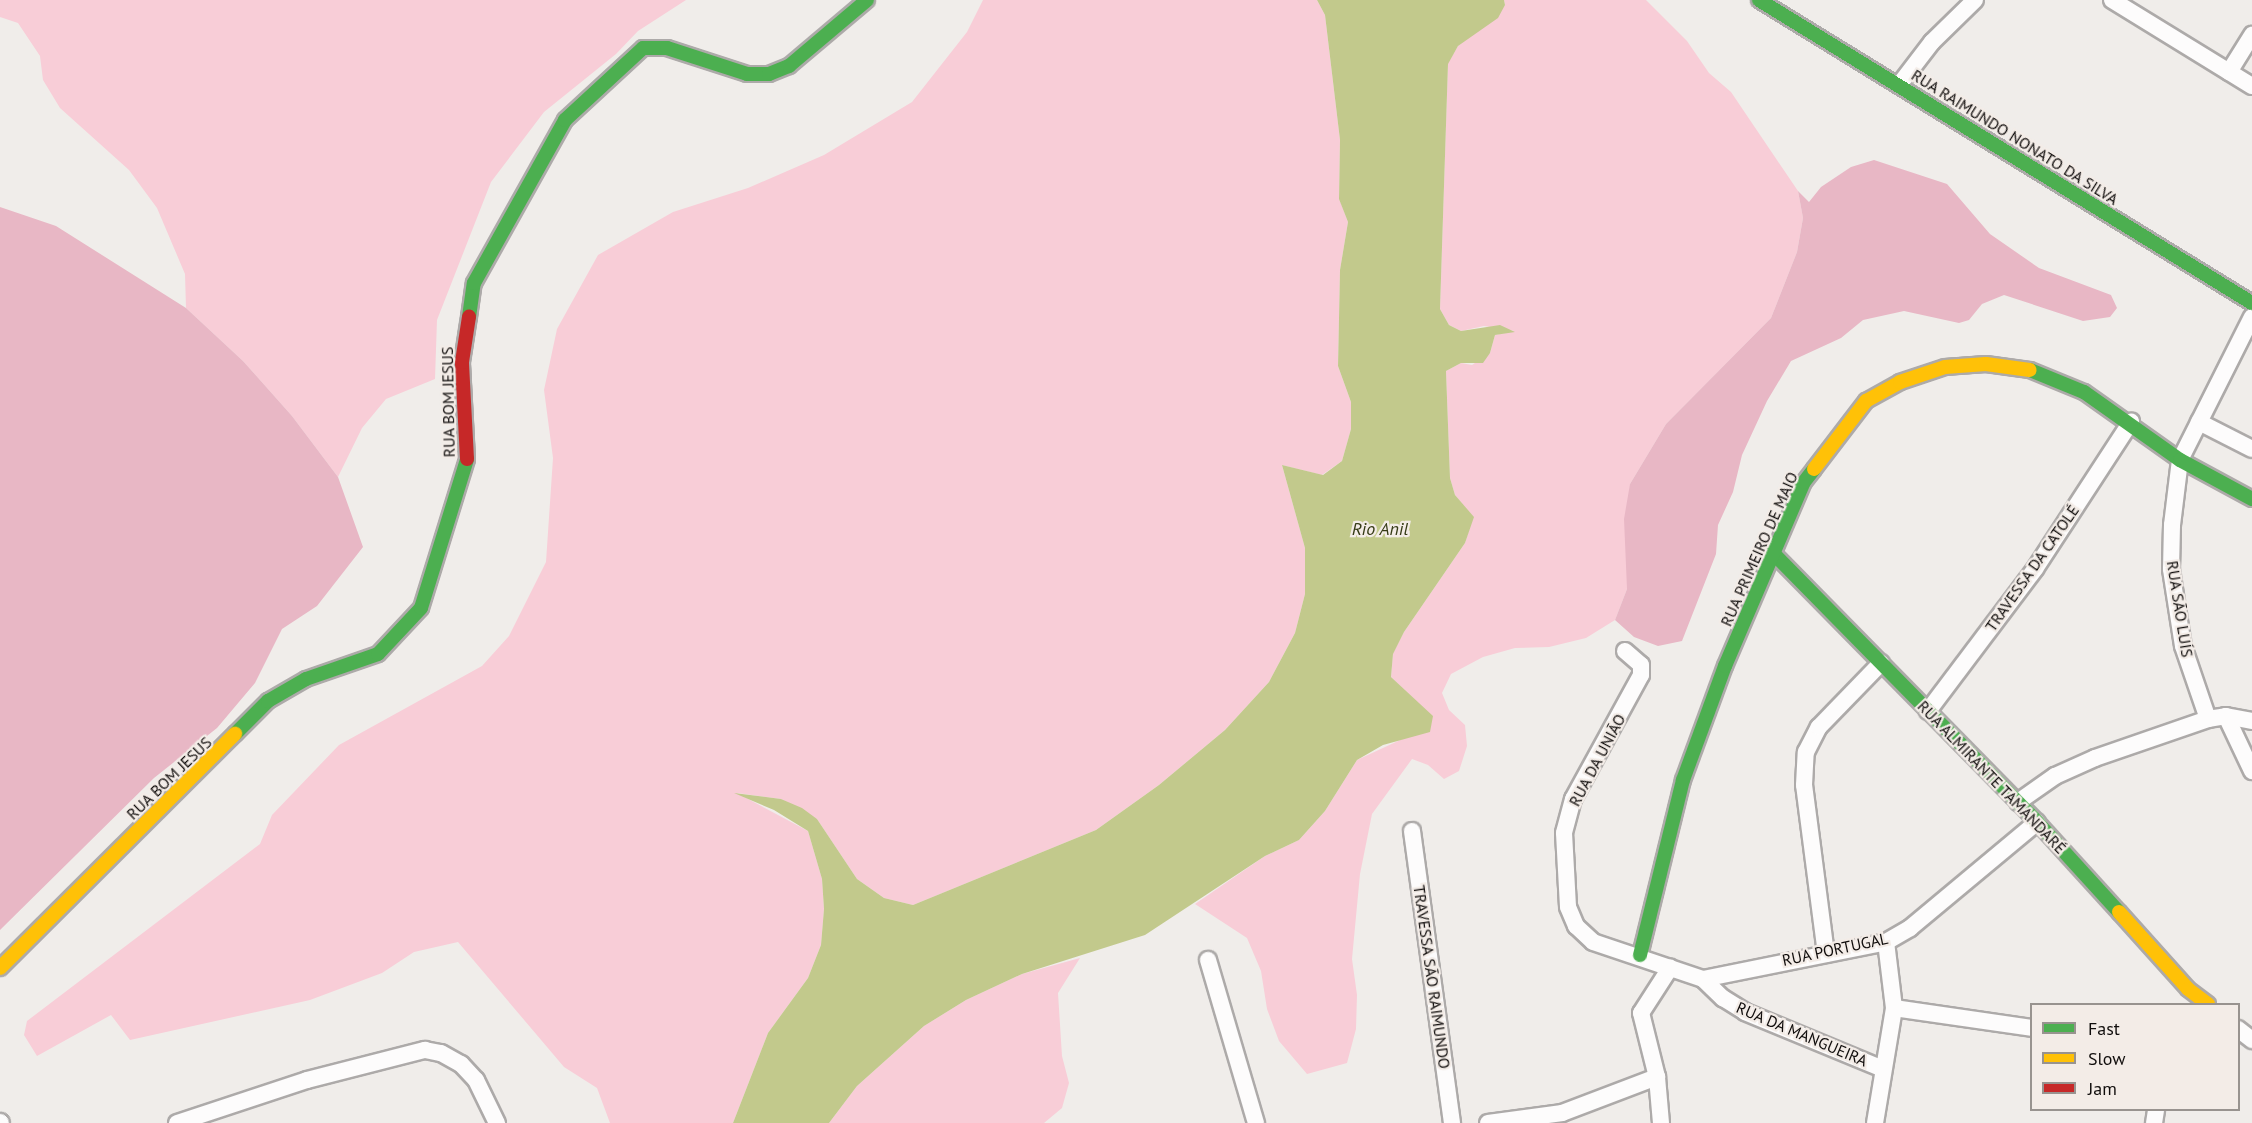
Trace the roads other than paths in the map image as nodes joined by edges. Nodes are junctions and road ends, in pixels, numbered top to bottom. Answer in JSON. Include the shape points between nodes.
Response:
{"nodes":[{"id":1,"x":867,"y":0,"type":"edge"},
{"id":2,"x":1759,"y":0,"type":"edge"},
{"id":3,"x":1974,"y":0,"type":"edge"},
{"id":4,"x":2112,"y":0,"type":"edge"},
{"id":5,"x":2136,"y":6,"type":"edge"},
{"id":6,"x":2252,"y":35,"type":"edge"},
{"id":7,"x":2229,"y":72,"type":"junction"},
{"id":8,"x":1899,"y":85,"type":"junction"},
{"id":9,"x":2252,"y":86,"type":"edge"},
{"id":10,"x":2252,"y":303,"type":"edge"},
{"id":11,"x":2252,"y":317,"type":"edge"},
{"id":12,"x":2131,"y":422,"type":"junction"},
{"id":13,"x":2199,"y":422,"type":"junction"},
{"id":14,"x":2252,"y":449,"type":"edge"},
{"id":15,"x":2180,"y":460,"type":"junction"},
{"id":16,"x":2252,"y":499,"type":"edge"},
{"id":17,"x":1773,"y":553,"type":"junction"},
{"id":18,"x":1625,"y":651,"type":"dead end"},
{"id":19,"x":1881,"y":663,"type":"junction"},
{"id":20,"x":1928,"y":711,"type":"junction"},
{"id":21,"x":2226,"y":716,"type":"junction"},
{"id":22,"x":2208,"y":719,"type":"junction"},
{"id":23,"x":2252,"y":721,"type":"edge"},
{"id":24,"x":2252,"y":771,"type":"edge"},
{"id":25,"x":2018,"y":802,"type":"junction"},
{"id":26,"x":2037,"y":822,"type":"junction"},
{"id":27,"x":1412,"y":831,"type":"dead end"},
{"id":28,"x":1593,"y":942,"type":"joint"},
{"id":29,"x":1886,"y":942,"type":"junction"},
{"id":30,"x":1826,"y":954,"type":"junction"},
{"id":31,"x":1640,"y":955,"type":"junction"},
{"id":32,"x":1208,"y":960,"type":"dead end"},
{"id":33,"x":0,"y":968,"type":"edge"},
{"id":34,"x":1670,"y":968,"type":"junction"},
{"id":35,"x":1703,"y":979,"type":"junction"},
{"id":36,"x":2206,"y":1003,"type":"edge"},
{"id":37,"x":1894,"y":1008,"type":"junction"},
{"id":38,"x":2030,"y":1028,"type":"edge"},
{"id":39,"x":2240,"y":1031,"type":"edge"},
{"id":40,"x":2252,"y":1040,"type":"edge"},
{"id":41,"x":1883,"y":1069,"type":"junction"},
{"id":42,"x":1657,"y":1077,"type":"junction"},
{"id":43,"x":177,"y":1123,"type":"edge"},
{"id":44,"x":497,"y":1123,"type":"edge"},
{"id":45,"x":1256,"y":1123,"type":"edge"},
{"id":46,"x":1452,"y":1123,"type":"edge"},
{"id":47,"x":1488,"y":1123,"type":"edge"},
{"id":48,"x":1661,"y":1123,"type":"edge"},
{"id":49,"x":1875,"y":1123,"type":"edge"}],
"edges":[{"from":1,"to":33,"type":"street","name":"RUA BOM JESUS","via":[[789,66],[769,74],[747,74],[667,48],[643,48],[565,120],[474,283],[462,362],[468,451],[464,476],[421,608],[378,654],[306,679],[268,701]]},
{"from":2,"to":8,"type":"street","name":"RUA RAIMUNDO NONATO DA SILVA"},
{"from":3,"to":8,"type":"street","via":[[1932,42]]},
{"from":4,"to":5,"type":"street"},
{"from":5,"to":7,"type":"street"},
{"from":6,"to":7,"type":"street"},
{"from":7,"to":9,"type":"street"},
{"from":8,"to":10,"type":"street","name":"RUA RAIMUNDO NONATO DA SILVA","via":[[2068,193]]},
{"from":11,"to":13,"type":"street","name":"RUA SÃO LUÍS"},
{"from":12,"to":15,"type":"street","name":"RUA PRIMEIRO DE MAIO"},
{"from":12,"to":17,"type":"street","name":"RUA PRIMEIRO DE MAIO","via":[[2058,379],[2030,370],[1986,364],[1945,367],[1900,382],[1866,401],[1840,430],[1804,482]]},
{"from":12,"to":20,"type":"street","name":"TRAVESSA DA CATOLÉ","via":[[2034,569]]},
{"from":13,"to":14,"type":"street"},
{"from":13,"to":15,"type":"street","name":"RUA SÃO LUÍS"},
{"from":15,"to":16,"type":"street","name":"RUA PRIMEIRO DE MAIO"},
{"from":15,"to":22,"type":"street","name":"RUA SÃO LUÍS","via":[[2171,569],[2183,646]]},
{"from":17,"to":19,"type":"street","name":"RUA ALMIRANTE TAMANDARÉ"},
{"from":17,"to":31,"type":"street","name":"RUA PRIMEIRO DE MAIO","via":[[1683,780]]},
{"from":18,"to":28,"type":"street","name":"RUA DA UNIÃO","via":[[1641,665],[1641,675],[1573,799],[1564,832],[1568,907],[1576,926]]},
{"from":19,"to":20,"type":"street","name":"RUA ALMIRANTE TAMANDARÉ"},
{"from":19,"to":30,"type":"street","via":[[1819,727],[1806,752],[1804,785]]},
{"from":20,"to":25,"type":"street","name":"RUA ALMIRANTE TAMANDARÉ"},
{"from":21,"to":22,"type":"street"},
{"from":21,"to":23,"type":"street"},
{"from":21,"to":24,"type":"street"},
{"from":22,"to":25,"type":"street","via":[[2055,776]]},
{"from":25,"to":26,"type":"street","name":"RUA ALMIRANTE TAMANDARÉ"},
{"from":26,"to":29,"type":"street","name":"RUA PORTUGAL","via":[[1911,928]]},
{"from":26,"to":36,"type":"street","name":"RUA ALMIRANTE TAMANDARÉ","via":[[2188,989]]},
{"from":27,"to":46,"type":"street","name":"TRAVESSA SÃO RAIMUNDO"},
{"from":28,"to":31,"type":"street","name":"RUA DA MANGUEIRA"},
{"from":29,"to":30,"type":"street","name":"RUA PORTUGAL"},
{"from":29,"to":37,"type":"street"},
{"from":30,"to":35,"type":"street","name":"RUA PORTUGAL"},
{"from":31,"to":34,"type":"street","name":"RUA DA MANGUEIRA"},
{"from":32,"to":45,"type":"street"},
{"from":34,"to":35,"type":"street","name":"RUA DA MANGUEIRA"},
{"from":34,"to":42,"type":"street","via":[[1641,1013]]},
{"from":35,"to":41,"type":"street","name":"RUA DA MANGUEIRA","via":[[1745,1012]]},
{"from":37,"to":38,"type":"street"},
{"from":37,"to":41,"type":"street"},
{"from":39,"to":40,"type":"street"},
{"from":41,"to":49,"type":"street"},
{"from":42,"to":47,"type":"street","via":[[1562,1113]]},
{"from":42,"to":48,"type":"street"},
{"from":43,"to":44,"type":"street","via":[[307,1080],[425,1050],[441,1053],[461,1064],[476,1080]]}]}
